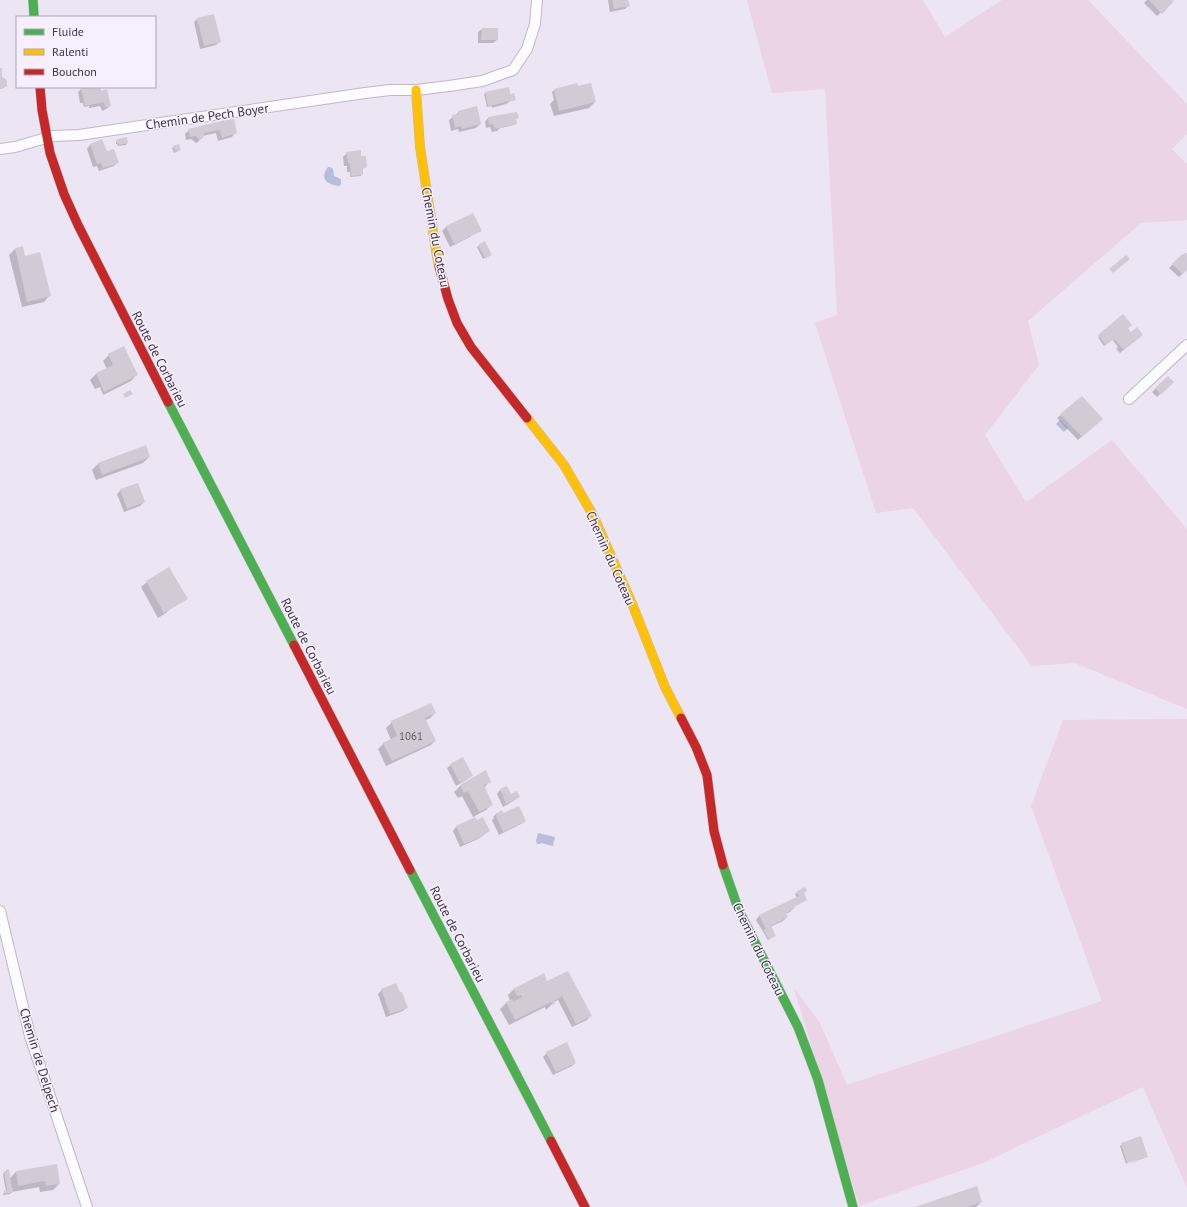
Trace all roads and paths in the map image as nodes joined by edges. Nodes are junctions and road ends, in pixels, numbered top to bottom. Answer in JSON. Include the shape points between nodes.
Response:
{"nodes":[{"id":1,"x":33,"y":0,"type":"edge"},
{"id":2,"x":537,"y":0,"type":"edge"},
{"id":3,"x":34,"y":16,"type":"edge"},
{"id":4,"x":40,"y":88,"type":"edge"},
{"id":5,"x":416,"y":90,"type":"junction"},
{"id":6,"x":47,"y":138,"type":"junction"},
{"id":7,"x":0,"y":149,"type":"edge"},
{"id":8,"x":1187,"y":345,"type":"edge"},
{"id":9,"x":1129,"y":399,"type":"dead end"},
{"id":10,"x":0,"y":911,"type":"edge"},
{"id":11,"x":87,"y":1207,"type":"edge"},
{"id":12,"x":585,"y":1207,"type":"edge"},
{"id":13,"x":854,"y":1207,"type":"edge"}],
"edges":[{"from":1,"to":3,"type":"main road"},
{"from":2,"to":5,"type":"street","via":[[535,24],[527,49],[514,70],[482,81]]},
{"from":4,"to":6,"type":"main road","name":"Route de Corbarieu"},
{"from":5,"to":6,"type":"street","name":"Chemin de Pech Boyer","via":[[365,93]]},
{"from":5,"to":13,"type":"main road","name":"Chemin du Coteau","via":[[420,147],[437,257],[457,323],[471,347],[564,465],[593,515],[665,687],[696,747],[707,775],[714,831],[725,871],[739,911],[798,1027],[818,1080]]},
{"from":6,"to":7,"type":"street","name":"Chemin de Pech Boyer"},
{"from":6,"to":12,"type":"main road","name":"Route de Corbarieu","via":[[64,194],[98,266]]},
{"from":8,"to":9,"type":"street"},
{"from":10,"to":11,"type":"street","name":"Chemin de Delpech","via":[[30,1036]]}]}
